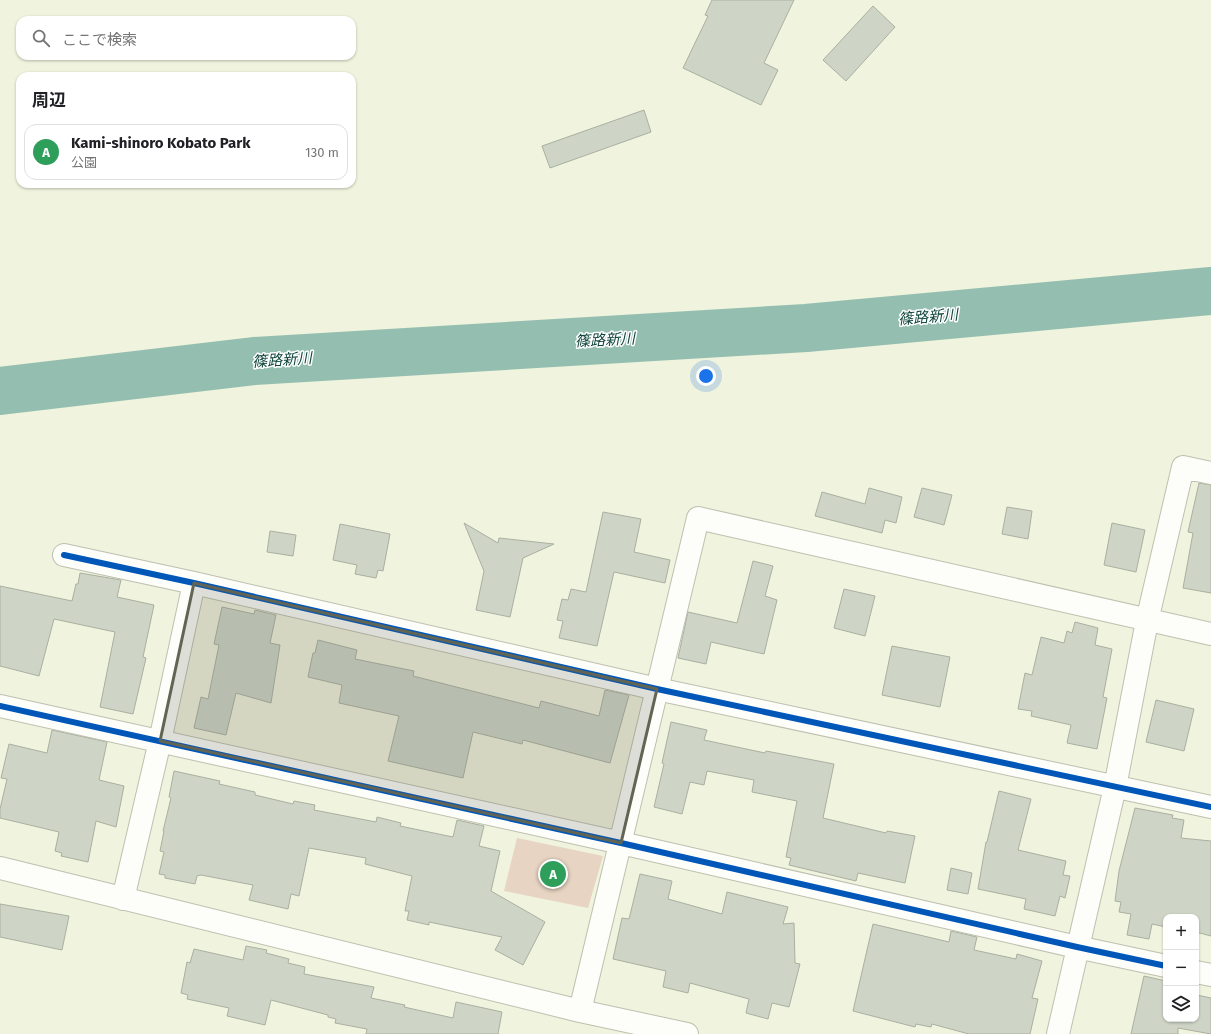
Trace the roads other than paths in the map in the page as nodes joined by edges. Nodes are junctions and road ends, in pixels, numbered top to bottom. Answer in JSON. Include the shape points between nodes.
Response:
{"nodes":[{"id":1,"x":1211,"y":473,"type":"edge"},
{"id":2,"x":64,"y":555,"type":"dead end"},
{"id":3,"x":194,"y":583,"type":"junction"},
{"id":4,"x":1147,"y":621,"type":"junction"},
{"id":5,"x":1211,"y":634,"type":"edge"},
{"id":6,"x":656,"y":689,"type":"junction"},
{"id":7,"x":0,"y":706,"type":"edge"},
{"id":8,"x":160,"y":741,"type":"junction"},
{"id":9,"x":1115,"y":787,"type":"junction"},
{"id":10,"x":1211,"y":807,"type":"edge"},
{"id":11,"x":621,"y":843,"type":"junction"},
{"id":12,"x":0,"y":868,"type":"edge"},
{"id":13,"x":123,"y":899,"type":"junction"},
{"id":14,"x":1078,"y":947,"type":"junction"},
{"id":15,"x":1163,"y":965,"type":"edge"},
{"id":16,"x":1199,"y":973,"type":"edge"},
{"id":17,"x":1211,"y":975,"type":"edge"},
{"id":18,"x":580,"y":1011,"type":"junction"},
{"id":19,"x":687,"y":1034,"type":"edge"},
{"id":20,"x":1058,"y":1034,"type":"edge"}],
"edges":[{"from":1,"to":4,"type":"street","via":[[1183,467]]},
{"from":2,"to":3,"type":"street"},
{"from":3,"to":6,"type":"street"},
{"from":3,"to":8,"type":"street"},
{"from":4,"to":5,"type":"street"},
{"from":4,"to":6,"type":"street","via":[[698,518]]},
{"from":4,"to":9,"type":"street"},
{"from":6,"to":9,"type":"street"},
{"from":6,"to":11,"type":"street"},
{"from":7,"to":8,"type":"street"},
{"from":8,"to":11,"type":"street"},
{"from":8,"to":13,"type":"street"},
{"from":9,"to":10,"type":"street"},
{"from":9,"to":14,"type":"street"},
{"from":11,"to":14,"type":"street"},
{"from":11,"to":18,"type":"street"},
{"from":12,"to":13,"type":"street"},
{"from":13,"to":18,"type":"street"},
{"from":14,"to":15,"type":"street"},
{"from":14,"to":20,"type":"street"},
{"from":16,"to":17,"type":"street"},
{"from":18,"to":19,"type":"street"}]}
